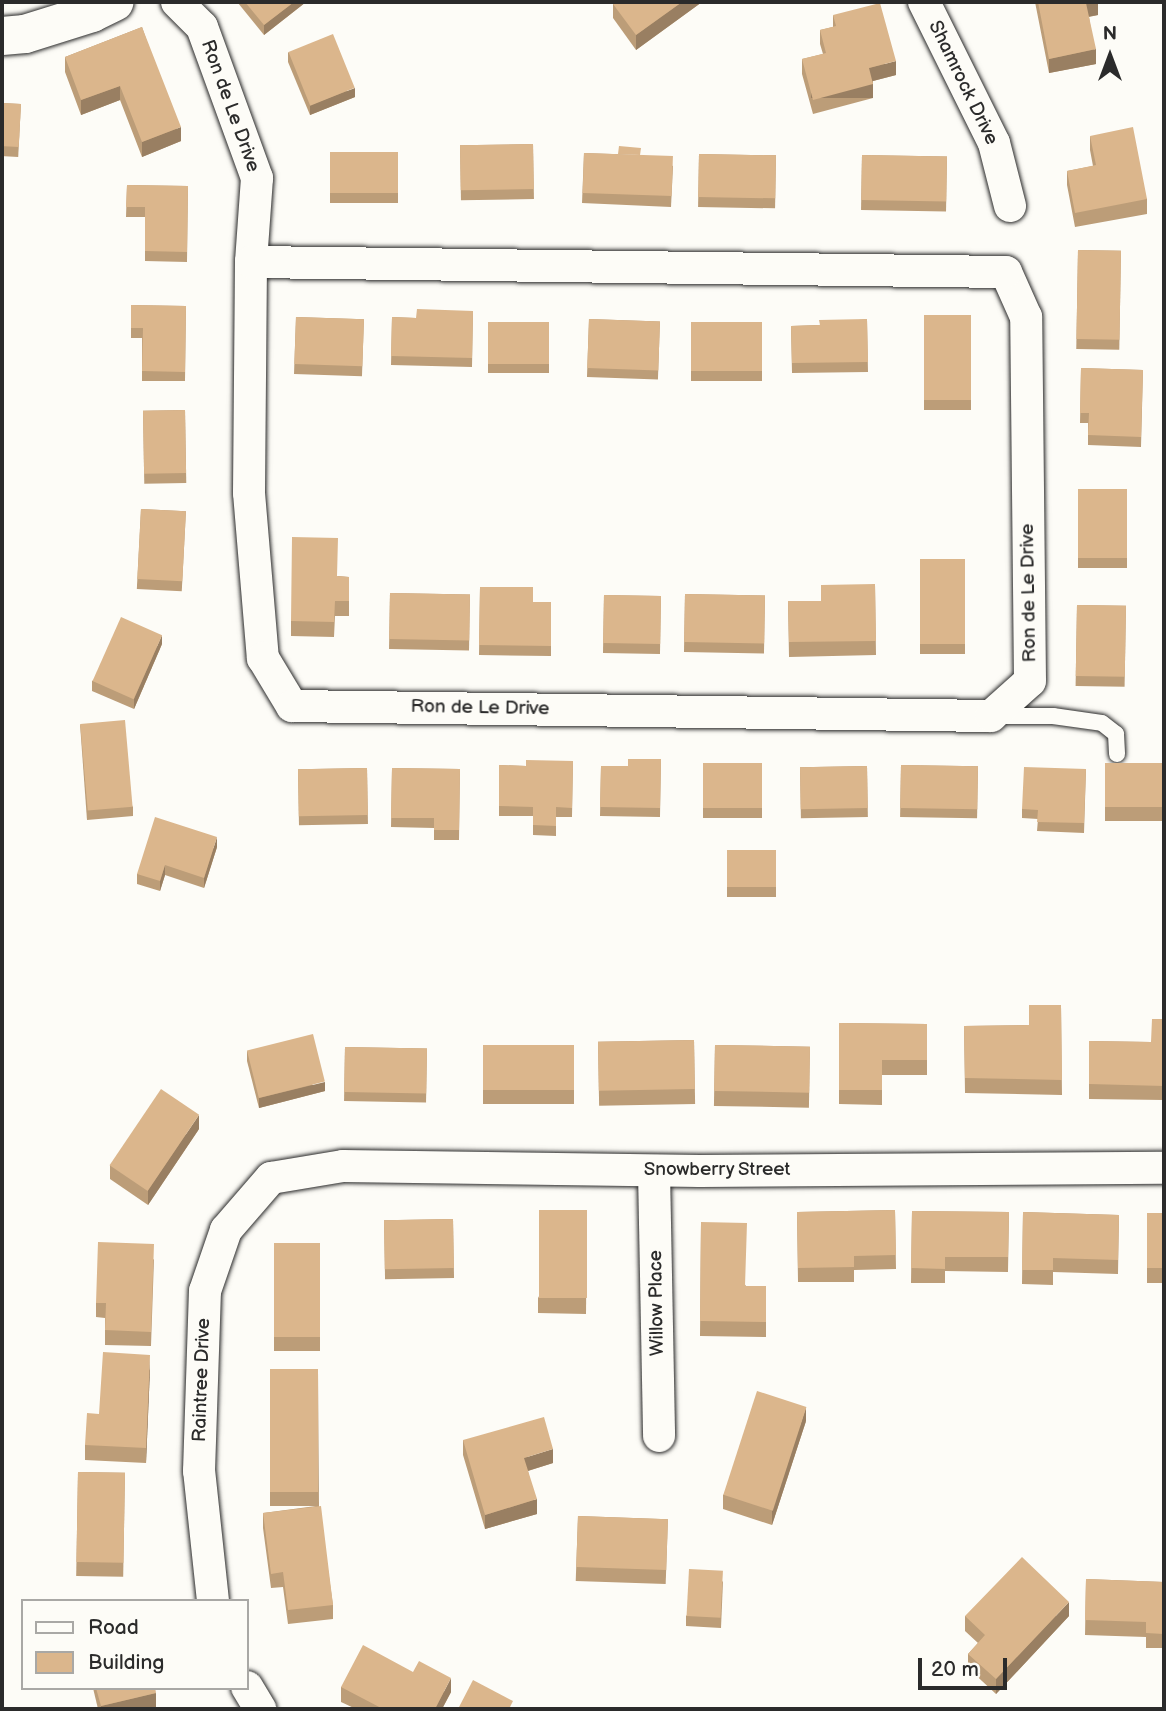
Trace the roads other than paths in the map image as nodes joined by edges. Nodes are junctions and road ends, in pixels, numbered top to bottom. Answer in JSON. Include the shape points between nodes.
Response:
{"nodes":[{"id":1,"x":115,"y":2,"type":"edge"},
{"id":2,"x":177,"y":2,"type":"edge"},
{"id":3,"x":924,"y":2,"type":"edge"},
{"id":4,"x":2,"y":36,"type":"edge"},
{"id":5,"x":1010,"y":206,"type":"dead end"},
{"id":6,"x":251,"y":262,"type":"junction"},
{"id":7,"x":991,"y":716,"type":"junction"},
{"id":8,"x":1117,"y":754,"type":"dead end"},
{"id":9,"x":1164,"y":1168,"type":"edge"},
{"id":10,"x":654,"y":1171,"type":"junction"},
{"id":11,"x":271,"y":1178,"type":"joint"},
{"id":12,"x":659,"y":1436,"type":"dead end"},
{"id":13,"x":213,"y":1599,"type":"edge"},
{"id":14,"x":248,"y":1689,"type":"edge"},
{"id":15,"x":260,"y":1709,"type":"edge"}],
"edges":[{"from":1,"to":4,"type":"street","via":[[25,34]]},
{"from":2,"to":6,"type":"street","name":"Ron de Le Drive","via":[[202,27],[257,177]]},
{"from":3,"to":5,"type":"street","name":"Shamrock Drive","via":[[994,143]]},
{"from":6,"to":7,"type":"street","name":"Ron de Le Drive","via":[[249,493],[263,658],[292,706]]},
{"from":6,"to":7,"type":"street","name":"Ron de Le Drive","via":[[1006,271],[1026,317],[1030,681]]},
{"from":7,"to":8,"type":"lane","via":[[1053,716],[1102,723],[1116,734]]},
{"from":9,"to":10,"type":"street","name":"Snowberry Street"},
{"from":10,"to":11,"type":"street","name":"Snowberry Street","via":[[343,1166]]},
{"from":10,"to":12,"type":"street","name":"Willow Place"},
{"from":11,"to":13,"type":"street","name":"Raintree Drive","via":[[226,1230],[205,1291],[199,1471]]},
{"from":14,"to":15,"type":"street"}]}
